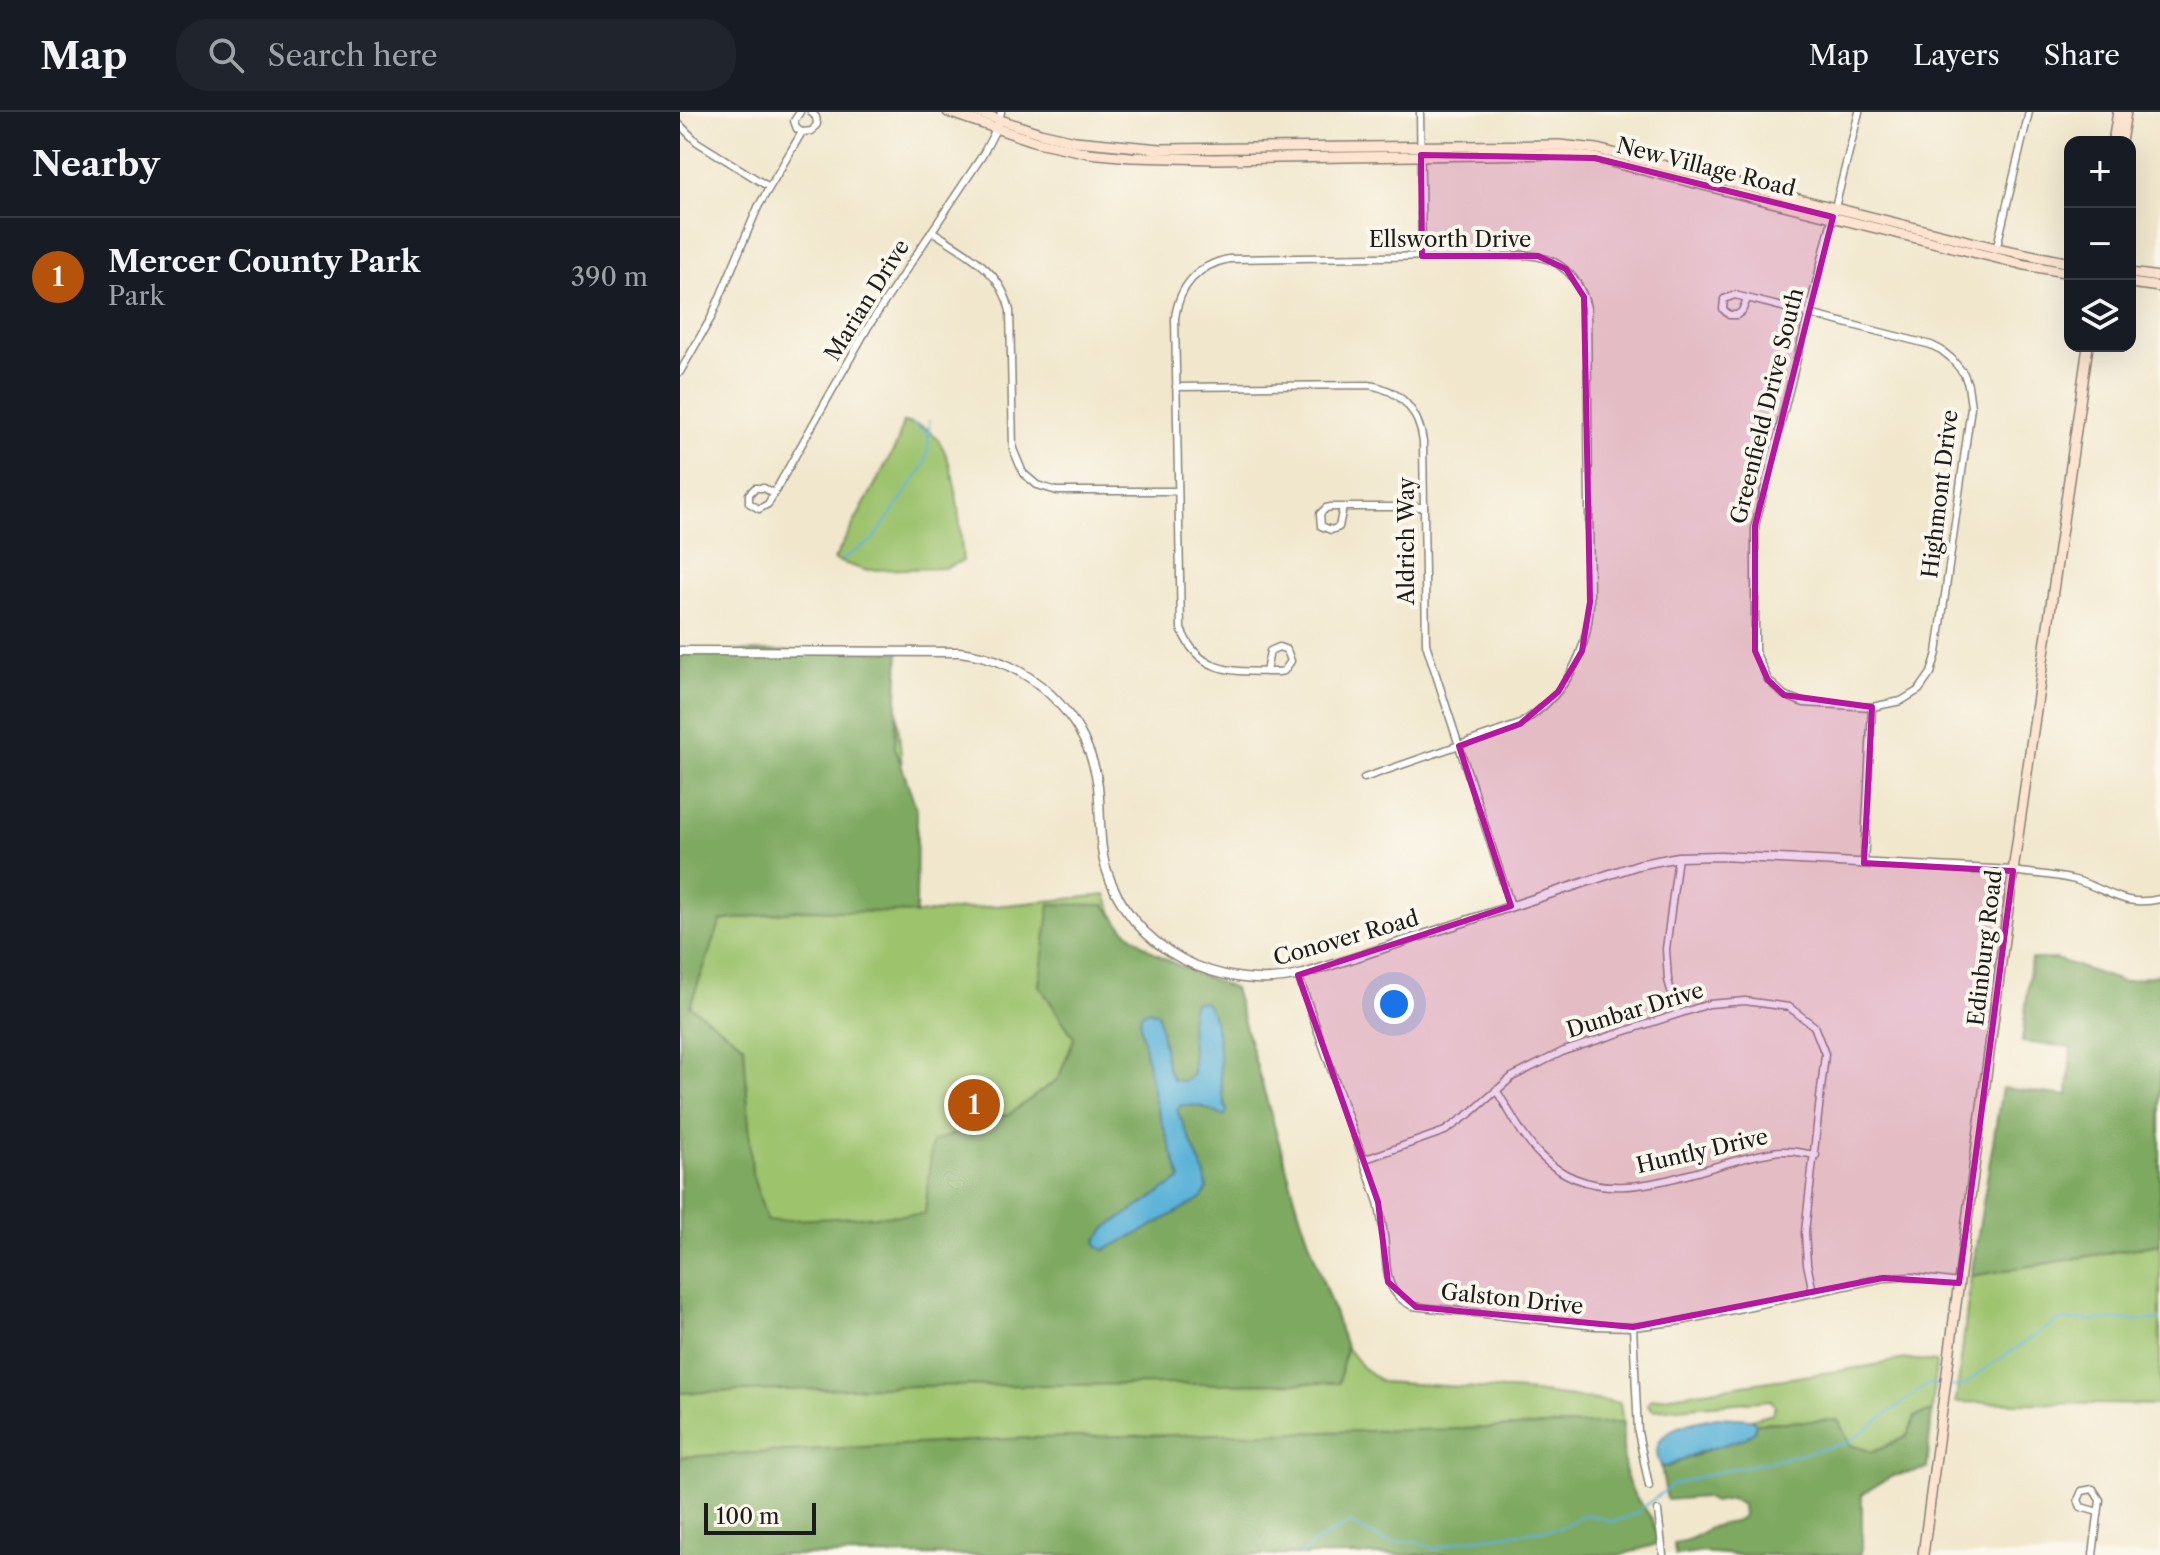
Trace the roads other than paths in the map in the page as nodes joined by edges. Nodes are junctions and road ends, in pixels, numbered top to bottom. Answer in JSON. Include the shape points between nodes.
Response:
{"nodes":[{"id":1,"x":800,"y":112,"type":"edge"},
{"id":2,"x":811,"y":112,"type":"edge"},
{"id":3,"x":948,"y":112,"type":"edge"},
{"id":4,"x":976,"y":112,"type":"edge"},
{"id":5,"x":1420,"y":112,"type":"edge"},
{"id":6,"x":1859,"y":112,"type":"edge"},
{"id":7,"x":2029,"y":112,"type":"edge"},
{"id":8,"x":2118,"y":112,"type":"edge"},
{"id":9,"x":2126,"y":112,"type":"edge"},
{"id":10,"x":999,"y":120,"type":"edge"},
{"id":11,"x":680,"y":125,"type":"edge"},
{"id":12,"x":802,"y":132,"type":"junction"},
{"id":13,"x":2114,"y":136,"type":"edge"},
{"id":14,"x":2122,"y":136,"type":"edge"},
{"id":15,"x":1421,"y":151,"type":"junction"},
{"id":16,"x":769,"y":187,"type":"junction"},
{"id":17,"x":1834,"y":212,"type":"junction"},
{"id":18,"x":932,"y":231,"type":"junction"},
{"id":19,"x":1995,"y":252,"type":"junction"},
{"id":20,"x":1422,"y":256,"type":"junction"},
{"id":21,"x":2064,"y":262,"type":"edge"},
{"id":22,"x":2064,"y":271,"type":"edge"},
{"id":23,"x":2160,"y":277,"type":"edge"},
{"id":24,"x":2136,"y":278,"type":"edge"},
{"id":25,"x":2136,"y":279,"type":"edge"},
{"id":26,"x":2160,"y":287,"type":"edge"},
{"id":27,"x":1747,"y":299,"type":"dead end"},
{"id":28,"x":1808,"y":315,"type":"junction"},
{"id":29,"x":2087,"y":352,"type":"edge"},
{"id":30,"x":680,"y":372,"type":"edge"},
{"id":31,"x":1176,"y":387,"type":"junction"},
{"id":32,"x":1177,"y":491,"type":"junction"},
{"id":33,"x":773,"y":493,"type":"dead end"},
{"id":34,"x":1343,"y":507,"type":"junction"},
{"id":35,"x":1424,"y":507,"type":"junction"},
{"id":36,"x":680,"y":651,"type":"edge"},
{"id":37,"x":1266,"y":672,"type":"junction"},
{"id":38,"x":1919,"y":690,"type":"joint"},
{"id":39,"x":1872,"y":707,"type":"junction"},
{"id":40,"x":1459,"y":746,"type":"junction"},
{"id":41,"x":1364,"y":778,"type":"dead end"},
{"id":42,"x":1678,"y":857,"type":"junction"},
{"id":43,"x":1864,"y":863,"type":"junction"},
{"id":44,"x":2013,"y":871,"type":"junction"},
{"id":45,"x":2160,"y":899,"type":"edge"},
{"id":46,"x":1511,"y":906,"type":"junction"},
{"id":47,"x":1298,"y":975,"type":"junction"},
{"id":48,"x":1677,"y":1013,"type":"junction"},
{"id":49,"x":1496,"y":1090,"type":"junction"},
{"id":50,"x":1816,"y":1155,"type":"junction"},
{"id":51,"x":1363,"y":1160,"type":"junction"},
{"id":52,"x":1959,"y":1283,"type":"junction"},
{"id":53,"x":1813,"y":1292,"type":"junction"},
{"id":54,"x":1633,"y":1327,"type":"junction"},
{"id":55,"x":1649,"y":1486,"type":"dead end"},
{"id":56,"x":1658,"y":1511,"type":"dead end"},
{"id":57,"x":2098,"y":1512,"type":"dead end"},
{"id":58,"x":1663,"y":1555,"type":"edge"},
{"id":59,"x":1923,"y":1555,"type":"edge"},
{"id":60,"x":2093,"y":1555,"type":"edge"}],
"edges":[{"from":1,"to":12,"type":"street","via":[[794,121]]},
{"from":2,"to":12,"type":"street","via":[[817,124]]},
{"from":3,"to":10,"type":"main road","name":"New Village Road"},
{"from":4,"to":10,"type":"main road","name":"New Village Road"},
{"from":5,"to":15,"type":"street"},
{"from":6,"to":17,"type":"street","name":"Greenfield Drive South"},
{"from":7,"to":19,"type":"street"},
{"from":8,"to":13,"type":"main road"},
{"from":9,"to":14,"type":"main road"},
{"from":10,"to":15,"type":"main road","name":"New Village Road","via":[[1073,150],[1160,159]]},
{"from":10,"to":18,"type":"street","name":"Marian Drive","via":[[976,166]]},
{"from":11,"to":16,"type":"street","via":[[697,142]]},
{"from":12,"to":16,"type":"street"},
{"from":15,"to":17,"type":"main road","name":"New Village Road","via":[[1559,145],[1597,149]]},
{"from":15,"to":20,"type":"street"},
{"from":16,"to":30,"type":"street","via":[[711,318]]},
{"from":17,"to":19,"type":"main road","name":"New Village Road"},
{"from":17,"to":28,"type":"street","name":"Greenfield Drive South"},
{"from":18,"to":32,"type":"street","via":[[992,272],[1007,299],[1013,449],[1023,473],[1037,485],[1057,491]]},
{"from":18,"to":33,"type":"street","name":"Marian Drive","via":[[868,327]]},
{"from":19,"to":21,"type":"main road","name":"New Village Road"},
{"from":19,"to":22,"type":"main road","name":"New Village Road"},
{"from":20,"to":31,"type":"street","name":"Ellsworth Drive","via":[[1229,259],[1209,265],[1185,285],[1176,306]]},
{"from":20,"to":40,"type":"street","name":"Ellsworth Drive","via":[[1549,259],[1574,278],[1587,308],[1590,602],[1582,651],[1563,686],[1534,715],[1507,731]]},
{"from":23,"to":24,"type":"main road"},
{"from":25,"to":26,"type":"main road"},
{"from":27,"to":28,"type":"street","name":"Highmont Drive"},
{"from":28,"to":38,"type":"street","name":"Highmont Drive","via":[[1931,345],[1951,358],[1968,385],[1971,407],[1937,653]]},
{"from":28,"to":39,"type":"street","name":"Greenfield Drive South","via":[[1755,526],[1755,651],[1768,680],[1794,700]]},
{"from":29,"to":44,"type":"main road","name":"Edinburg Road"},
{"from":31,"to":32,"type":"street","name":"Ellsworth Drive"},
{"from":31,"to":35,"type":"street","name":"Aldrich Way","via":[[1369,385],[1388,390],[1413,410],[1422,430]]},
{"from":32,"to":37,"type":"street","name":"Ellsworth Drive","via":[[1179,619],[1185,639],[1217,668]]},
{"from":34,"to":34,"type":"street","via":[[1323,510],[1321,526],[1339,527]]},
{"from":34,"to":35,"type":"street"},
{"from":35,"to":40,"type":"street","name":"Aldrich Way","via":[[1424,634]]},
{"from":36,"to":47,"type":"street","name":"Conover Road","via":[[959,652],[1016,668],[1056,699],[1083,739],[1098,785],[1106,869],[1120,901],[1142,929],[1169,952],[1213,973],[1264,979]]},
{"from":37,"to":37,"type":"street","via":[[1286,670],[1291,661],[1287,650],[1270,651]]},
{"from":38,"to":39,"type":"street","name":"Greenfield Drive South","via":[[1901,701]]},
{"from":39,"to":43,"type":"street"},
{"from":40,"to":41,"type":"street","name":"Ellsworth Drive"},
{"from":40,"to":46,"type":"street","name":"Aldrich Way"},
{"from":42,"to":43,"type":"street","name":"Conover Road"},
{"from":42,"to":46,"type":"street","name":"Conover Road"},
{"from":42,"to":48,"type":"street","via":[[1666,949]]},
{"from":43,"to":44,"type":"street","name":"Conover Road"},
{"from":44,"to":45,"type":"street","via":[[2071,879],[2118,899]]},
{"from":44,"to":52,"type":"main road","name":"Edinburg Road"},
{"from":46,"to":47,"type":"street","name":"Conover Road"},
{"from":47,"to":51,"type":"street","name":"Galston Drive"},
{"from":48,"to":49,"type":"street","name":"Dunbar Drive","via":[[1555,1054]]},
{"from":48,"to":50,"type":"street","name":"Dunbar Drive","via":[[1745,1001],[1789,1007],[1807,1019],[1825,1054]]},
{"from":49,"to":50,"type":"street","name":"Huntly Drive","via":[[1538,1154],[1559,1171],[1596,1185],[1638,1186],[1772,1152]]},
{"from":49,"to":51,"type":"street","name":"Dunbar Drive","via":[[1445,1131]]},
{"from":50,"to":53,"type":"street","name":"Dunbar Drive","via":[[1805,1240]]},
{"from":51,"to":54,"type":"street","name":"Galston Drive","via":[[1383,1223],[1388,1282],[1404,1302]]},
{"from":52,"to":53,"type":"street","name":"Galston Drive","via":[[1897,1277]]},
{"from":52,"to":59,"type":"main road","name":"Edinburg Road"},
{"from":53,"to":54,"type":"street","name":"Galston Drive"},
{"from":54,"to":55,"type":"street","via":[[1638,1432]]},
{"from":56,"to":58,"type":"street"},
{"from":57,"to":60,"type":"street"}]}
